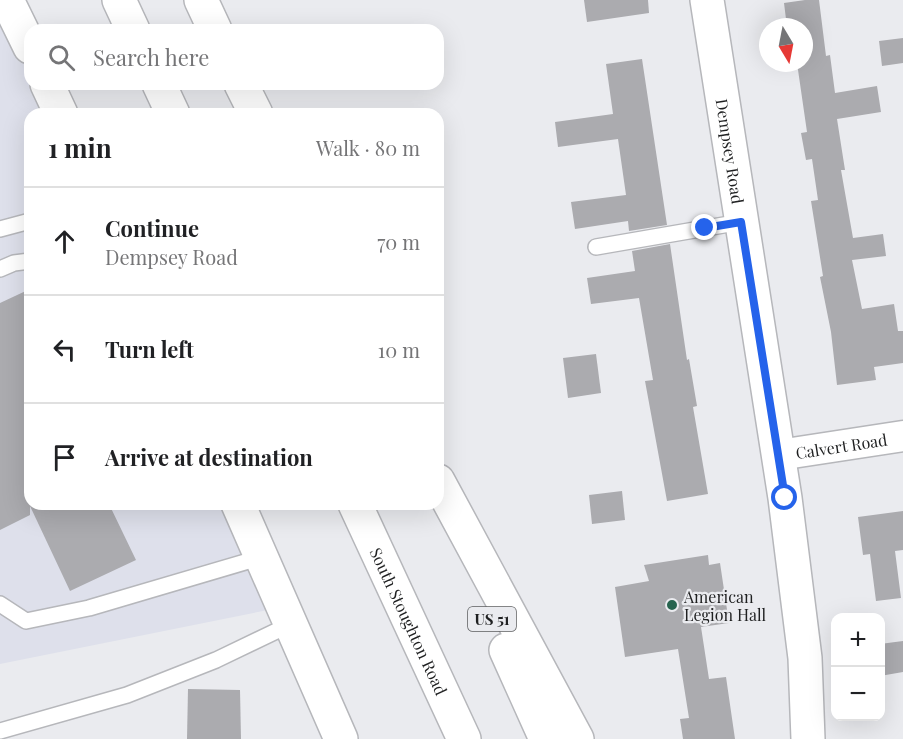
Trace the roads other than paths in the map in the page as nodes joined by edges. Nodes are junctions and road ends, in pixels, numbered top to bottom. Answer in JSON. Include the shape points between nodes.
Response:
{"nodes":[{"id":1,"x":7,"y":0,"type":"edge"},
{"id":2,"x":119,"y":0,"type":"edge"},
{"id":3,"x":201,"y":0,"type":"edge"},
{"id":4,"x":707,"y":0,"type":"edge"},
{"id":5,"x":130,"y":24,"type":"edge"},
{"id":6,"x":212,"y":24,"type":"edge"},
{"id":7,"x":24,"y":35,"type":"edge"},
{"id":8,"x":50,"y":90,"type":"edge"},
{"id":9,"x":162,"y":90,"type":"edge"},
{"id":10,"x":244,"y":90,"type":"edge"},
{"id":11,"x":58,"y":108,"type":"edge"},
{"id":12,"x":170,"y":108,"type":"edge"},
{"id":13,"x":252,"y":108,"type":"edge"},
{"id":14,"x":741,"y":222,"type":"junction"},
{"id":15,"x":24,"y":223,"type":"edge"},
{"id":16,"x":0,"y":229,"type":"edge"},
{"id":17,"x":596,"y":247,"type":"dead end"},
{"id":18,"x":24,"y":262,"type":"edge"},
{"id":19,"x":0,"y":269,"type":"edge"},
{"id":20,"x":903,"y":436,"type":"edge"},
{"id":21,"x":779,"y":456,"type":"junction"},
{"id":22,"x":444,"y":492,"type":"edge"},
{"id":23,"x":241,"y":510,"type":"edge"},
{"id":24,"x":358,"y":510,"type":"edge"},
{"id":25,"x":443,"y":510,"type":"edge"},
{"id":26,"x":262,"y":557,"type":"junction"},
{"id":27,"x":0,"y":604,"type":"edge"},
{"id":28,"x":291,"y":624,"type":"junction"},
{"id":29,"x":805,"y":658,"type":"junction"},
{"id":30,"x":0,"y":731,"type":"edge"},
{"id":31,"x":341,"y":739,"type":"edge"},
{"id":32,"x":464,"y":739,"type":"edge"},
{"id":33,"x":546,"y":739,"type":"edge"},
{"id":34,"x":577,"y":739,"type":"edge"},
{"id":35,"x":808,"y":739,"type":"edge"},
{"id":36,"x":831,"y":739,"type":"edge"}],
"edges":[{"from":1,"to":7,"type":"street"},
{"from":2,"to":5,"type":"street"},
{"from":3,"to":6,"type":"street"},
{"from":4,"to":14,"type":"street","name":"Dempsey Road"},
{"from":8,"to":11,"type":"street"},
{"from":9,"to":12,"type":"street"},
{"from":10,"to":13,"type":"street"},
{"from":14,"to":17,"type":"lane"},
{"from":14,"to":21,"type":"street","name":"Dempsey Road"},
{"from":15,"to":16,"type":"lane"},
{"from":18,"to":19,"type":"lane"},
{"from":20,"to":21,"type":"street","name":"Calvert Road"},
{"from":21,"to":29,"type":"street","name":"Dempsey Road"},
{"from":22,"to":34,"type":"street"},
{"from":23,"to":26,"type":"street"},
{"from":24,"to":32,"type":"street","name":"South Stoughton Road"},
{"from":25,"to":33,"type":"street","number":"US 51"},
{"from":26,"to":27,"type":"lane","via":[[89,608],[26,621]]},
{"from":26,"to":28,"type":"street"},
{"from":28,"to":30,"type":"lane","via":[[216,660],[127,695]]},
{"from":28,"to":31,"type":"street"},
{"from":29,"to":35,"type":"street","name":"Dempsey Road"},
{"from":29,"to":36,"type":"street","name":"Dempsey Road"}]}
